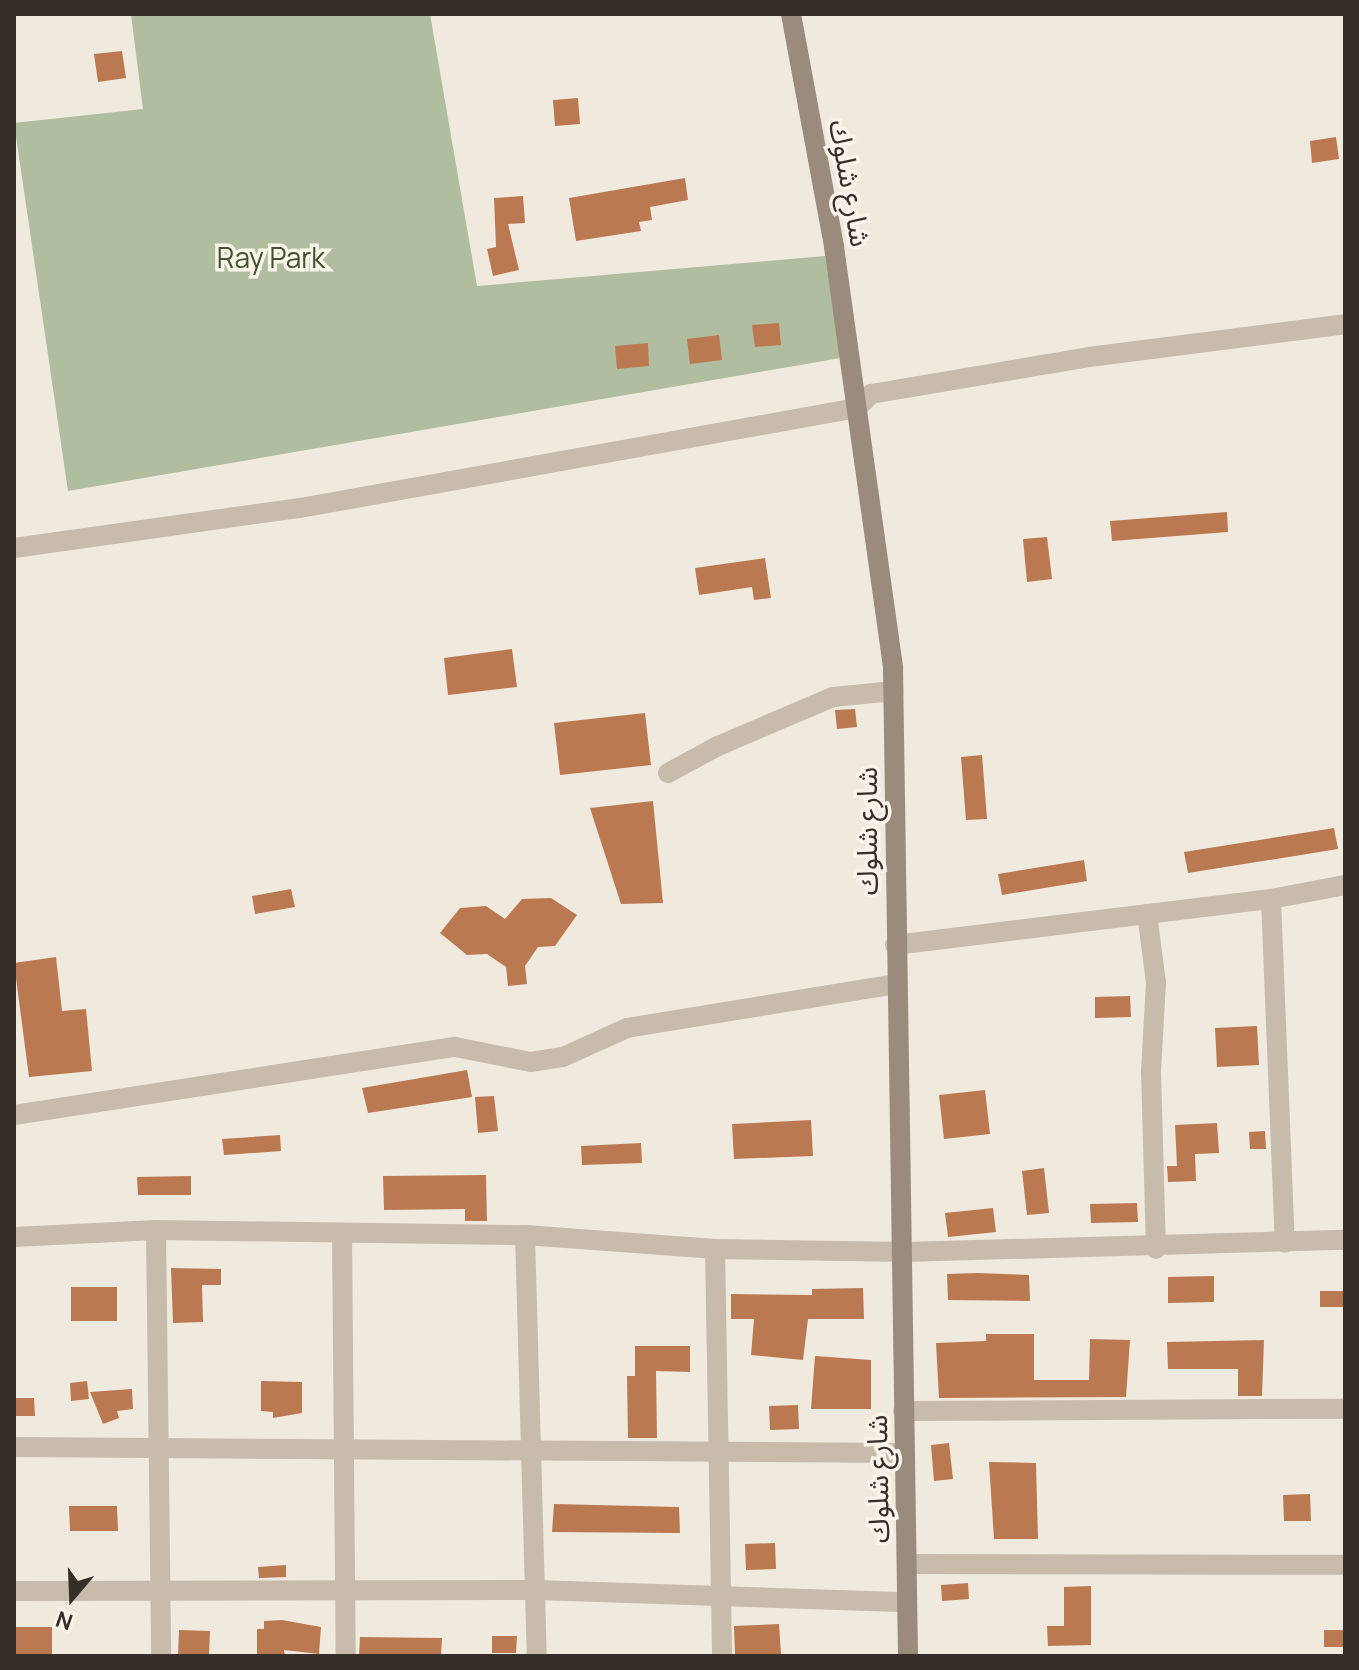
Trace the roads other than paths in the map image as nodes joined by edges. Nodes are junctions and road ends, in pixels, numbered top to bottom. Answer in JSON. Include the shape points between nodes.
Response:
{"nodes":[{"id":1,"x":791,"y":14,"type":"edge"},
{"id":2,"x":1345,"y":324,"type":"edge"},
{"id":3,"x":857,"y":408,"type":"junction"},
{"id":4,"x":14,"y":548,"type":"edge"},
{"id":5,"x":894,"y":691,"type":"junction"},
{"id":6,"x":668,"y":773,"type":"dead end"},
{"id":7,"x":1345,"y":885,"type":"edge"},
{"id":8,"x":1271,"y":899,"type":"junction"},
{"id":9,"x":1147,"y":914,"type":"junction"},
{"id":10,"x":895,"y":945,"type":"junction"},
{"id":11,"x":895,"y":984,"type":"junction"},
{"id":12,"x":14,"y":1115,"type":"edge"},
{"id":13,"x":156,"y":1230,"type":"junction"},
{"id":14,"x":342,"y":1233,"type":"junction"},
{"id":15,"x":525,"y":1235,"type":"junction"},
{"id":16,"x":14,"y":1237,"type":"edge"},
{"id":17,"x":1345,"y":1240,"type":"edge"},
{"id":18,"x":1285,"y":1243,"type":"junction"},
{"id":19,"x":715,"y":1249,"type":"junction"},
{"id":20,"x":1156,"y":1249,"type":"junction"},
{"id":21,"x":905,"y":1252,"type":"junction"},
{"id":22,"x":1345,"y":1409,"type":"edge"},
{"id":23,"x":903,"y":1411,"type":"junction"},
{"id":24,"x":14,"y":1447,"type":"edge"},
{"id":25,"x":158,"y":1448,"type":"junction"},
{"id":26,"x":345,"y":1449,"type":"junction"},
{"id":27,"x":528,"y":1450,"type":"junction"},
{"id":28,"x":716,"y":1451,"type":"junction"},
{"id":29,"x":905,"y":1453,"type":"junction"},
{"id":30,"x":907,"y":1564,"type":"junction"},
{"id":31,"x":1345,"y":1565,"type":"edge"},
{"id":32,"x":343,"y":1590,"type":"junction"},
{"id":33,"x":537,"y":1590,"type":"junction"},
{"id":34,"x":14,"y":1591,"type":"edge"},
{"id":35,"x":161,"y":1593,"type":"junction"},
{"id":36,"x":721,"y":1598,"type":"junction"},
{"id":37,"x":907,"y":1602,"type":"junction"},
{"id":38,"x":161,"y":1656,"type":"edge"},
{"id":39,"x":346,"y":1656,"type":"edge"},
{"id":40,"x":537,"y":1656,"type":"edge"},
{"id":41,"x":722,"y":1656,"type":"edge"},
{"id":42,"x":908,"y":1656,"type":"edge"}],
"edges":[{"from":1,"to":3,"type":"street","name":"شارع شلوك"},
{"from":2,"to":3,"type":"street","via":[[973,376],[871,394]]},
{"from":3,"to":4,"type":"street","via":[[300,508]]},
{"from":3,"to":5,"type":"street","name":"شارع شلوك","via":[[870,476]]},
{"from":5,"to":6,"type":"street","via":[[833,697]]},
{"from":5,"to":10,"type":"street","name":"شارع شلوك"},
{"from":7,"to":8,"type":"street"},
{"from":8,"to":9,"type":"street"},
{"from":8,"to":18,"type":"street"},
{"from":9,"to":10,"type":"street"},
{"from":9,"to":20,"type":"street","via":[[1156,982],[1151,1071]]},
{"from":10,"to":11,"type":"street","name":"شارع شلوك"},
{"from":11,"to":12,"type":"street","via":[[627,1028],[563,1057],[511,1060],[455,1047]]},
{"from":11,"to":21,"type":"street","name":"شارع شلوك"},
{"from":13,"to":14,"type":"street"},
{"from":13,"to":16,"type":"street"},
{"from":13,"to":25,"type":"street"},
{"from":14,"to":15,"type":"street"},
{"from":14,"to":26,"type":"street"},
{"from":15,"to":19,"type":"street"},
{"from":15,"to":27,"type":"street"},
{"from":17,"to":18,"type":"street"},
{"from":18,"to":20,"type":"street"},
{"from":19,"to":21,"type":"street"},
{"from":19,"to":28,"type":"street"},
{"from":20,"to":21,"type":"street"},
{"from":21,"to":23,"type":"street","name":"شارع شلوك"},
{"from":22,"to":23,"type":"street"},
{"from":23,"to":29,"type":"street","name":"شارع شلوك"},
{"from":24,"to":25,"type":"street"},
{"from":25,"to":26,"type":"street"},
{"from":25,"to":35,"type":"street"},
{"from":26,"to":27,"type":"street"},
{"from":26,"to":32,"type":"street"},
{"from":27,"to":28,"type":"street"},
{"from":27,"to":33,"type":"street"},
{"from":28,"to":29,"type":"street"},
{"from":28,"to":36,"type":"street"},
{"from":29,"to":30,"type":"street","name":"شارع شلوك"},
{"from":30,"to":31,"type":"street"},
{"from":30,"to":37,"type":"street","name":"شارع شلوك"},
{"from":32,"to":33,"type":"street"},
{"from":32,"to":35,"type":"street"},
{"from":32,"to":39,"type":"street"},
{"from":33,"to":36,"type":"street"},
{"from":33,"to":40,"type":"street"},
{"from":34,"to":35,"type":"street"},
{"from":35,"to":38,"type":"street"},
{"from":36,"to":37,"type":"street"},
{"from":36,"to":41,"type":"street"},
{"from":37,"to":42,"type":"street","name":"شارع شلوك"}]}
